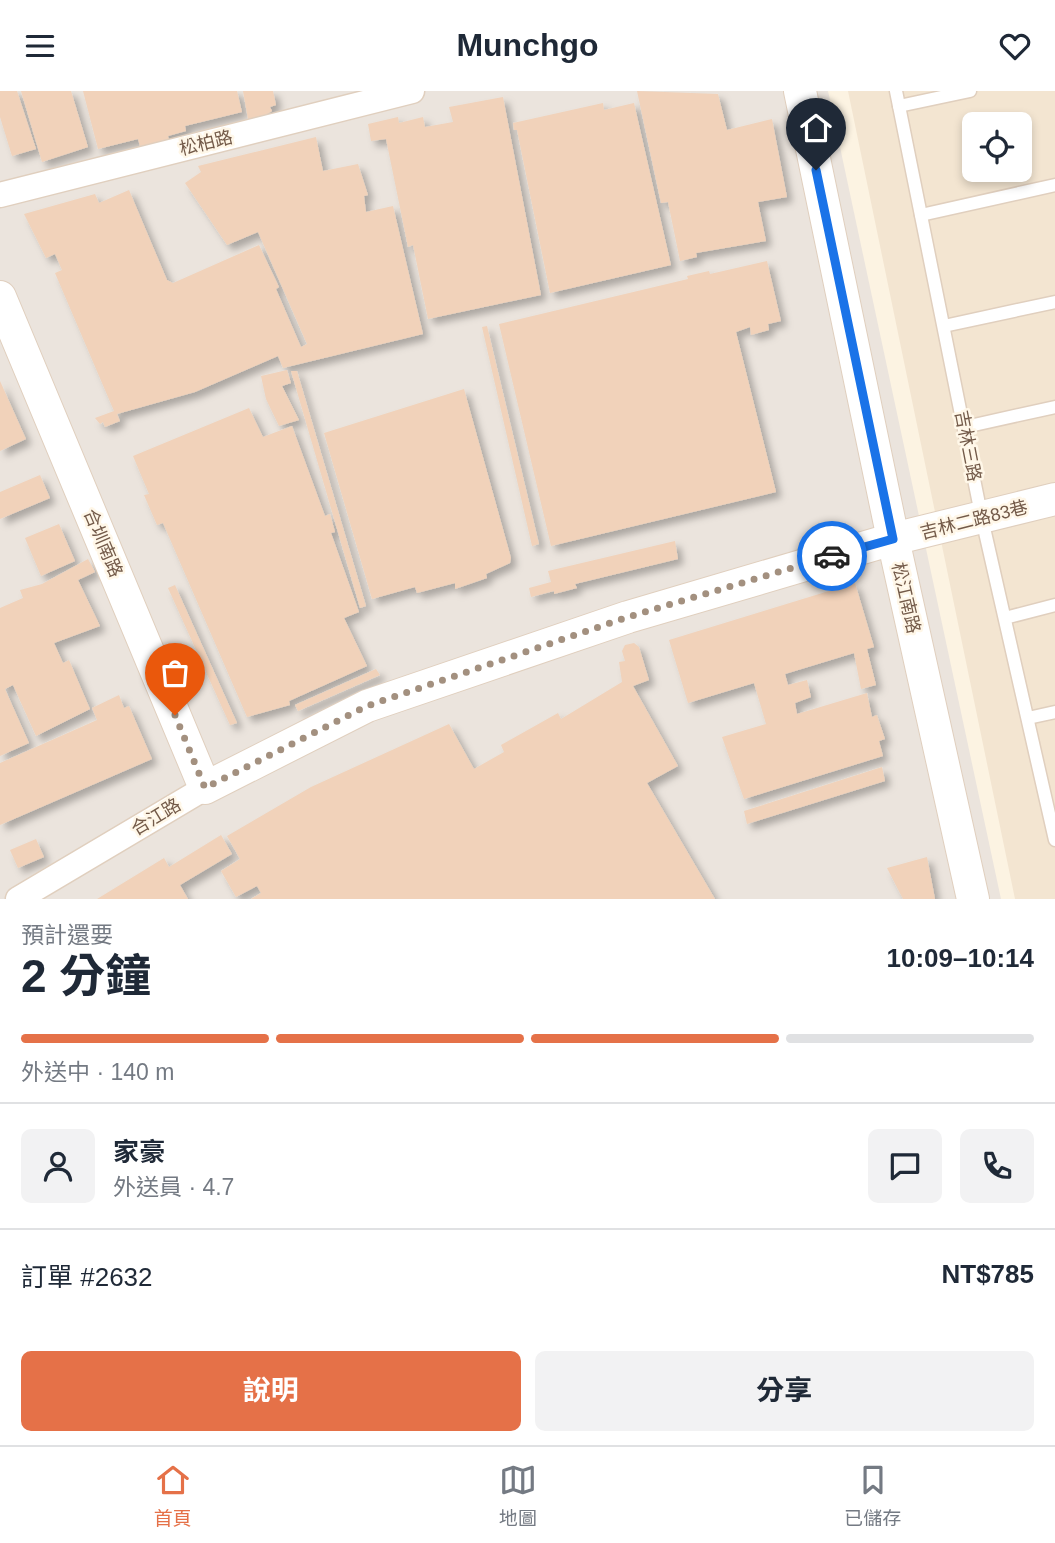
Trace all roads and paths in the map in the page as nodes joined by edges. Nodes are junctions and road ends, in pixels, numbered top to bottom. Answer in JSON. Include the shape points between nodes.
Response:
{"nodes":[{"id":1,"x":412,"y":91,"type":"edge"},
{"id":2,"x":800,"y":91,"type":"edge"},
{"id":3,"x":896,"y":91,"type":"edge"},
{"id":4,"x":970,"y":91,"type":"edge"},
{"id":5,"x":899,"y":106,"type":"junction"},
{"id":6,"x":1055,"y":185,"type":"edge"},
{"id":7,"x":0,"y":195,"type":"edge"},
{"id":8,"x":921,"y":215,"type":"junction"},
{"id":9,"x":0,"y":297,"type":"edge"},
{"id":10,"x":1055,"y":302,"type":"edge"},
{"id":11,"x":944,"y":326,"type":"junction"},
{"id":12,"x":1055,"y":407,"type":"edge"},
{"id":13,"x":965,"y":427,"type":"junction"},
{"id":14,"x":1055,"y":499,"type":"edge"},
{"id":15,"x":982,"y":519,"type":"junction"},
{"id":16,"x":893,"y":539,"type":"junction"},
{"id":17,"x":1055,"y":605,"type":"edge"},
{"id":18,"x":1005,"y":618,"type":"junction"},
{"id":19,"x":1055,"y":712,"type":"edge"},
{"id":20,"x":1028,"y":718,"type":"junction"},
{"id":21,"x":205,"y":788,"type":"junction"},
{"id":22,"x":1054,"y":833,"type":"edge"},
{"id":23,"x":18,"y":899,"type":"edge"},
{"id":24,"x":973,"y":899,"type":"edge"}],
"edges":[{"from":1,"to":7,"type":"street","name":"松柏路"},
{"from":2,"to":16,"type":"street","name":"松江南路"},
{"from":3,"to":5,"type":"lane","name":"吉林三路"},
{"from":4,"to":5,"type":"lane"},
{"from":5,"to":8,"type":"lane","name":"吉林三路"},
{"from":6,"to":8,"type":"lane"},
{"from":8,"to":11,"type":"lane","name":"吉林三路"},
{"from":9,"to":21,"type":"street","name":"合圳南路"},
{"from":10,"to":11,"type":"lane"},
{"from":11,"to":13,"type":"lane","name":"吉林三路"},
{"from":12,"to":13,"type":"lane"},
{"from":13,"to":15,"type":"lane","name":"吉林三路"},
{"from":14,"to":15,"type":"street","name":"吉林二路83巷"},
{"from":15,"to":16,"type":"street","name":"吉林二路83巷"},
{"from":15,"to":18,"type":"lane","name":"吉林三路"},
{"from":16,"to":21,"type":"street","name":"合江路","via":[[628,617],[367,706]]},
{"from":16,"to":24,"type":"street","name":"松江南路"},
{"from":17,"to":18,"type":"lane"},
{"from":18,"to":20,"type":"lane","name":"吉林三路"},
{"from":19,"to":20,"type":"lane"},
{"from":20,"to":22,"type":"lane","name":"吉林三路"},
{"from":21,"to":23,"type":"street","name":"合江路"}]}
